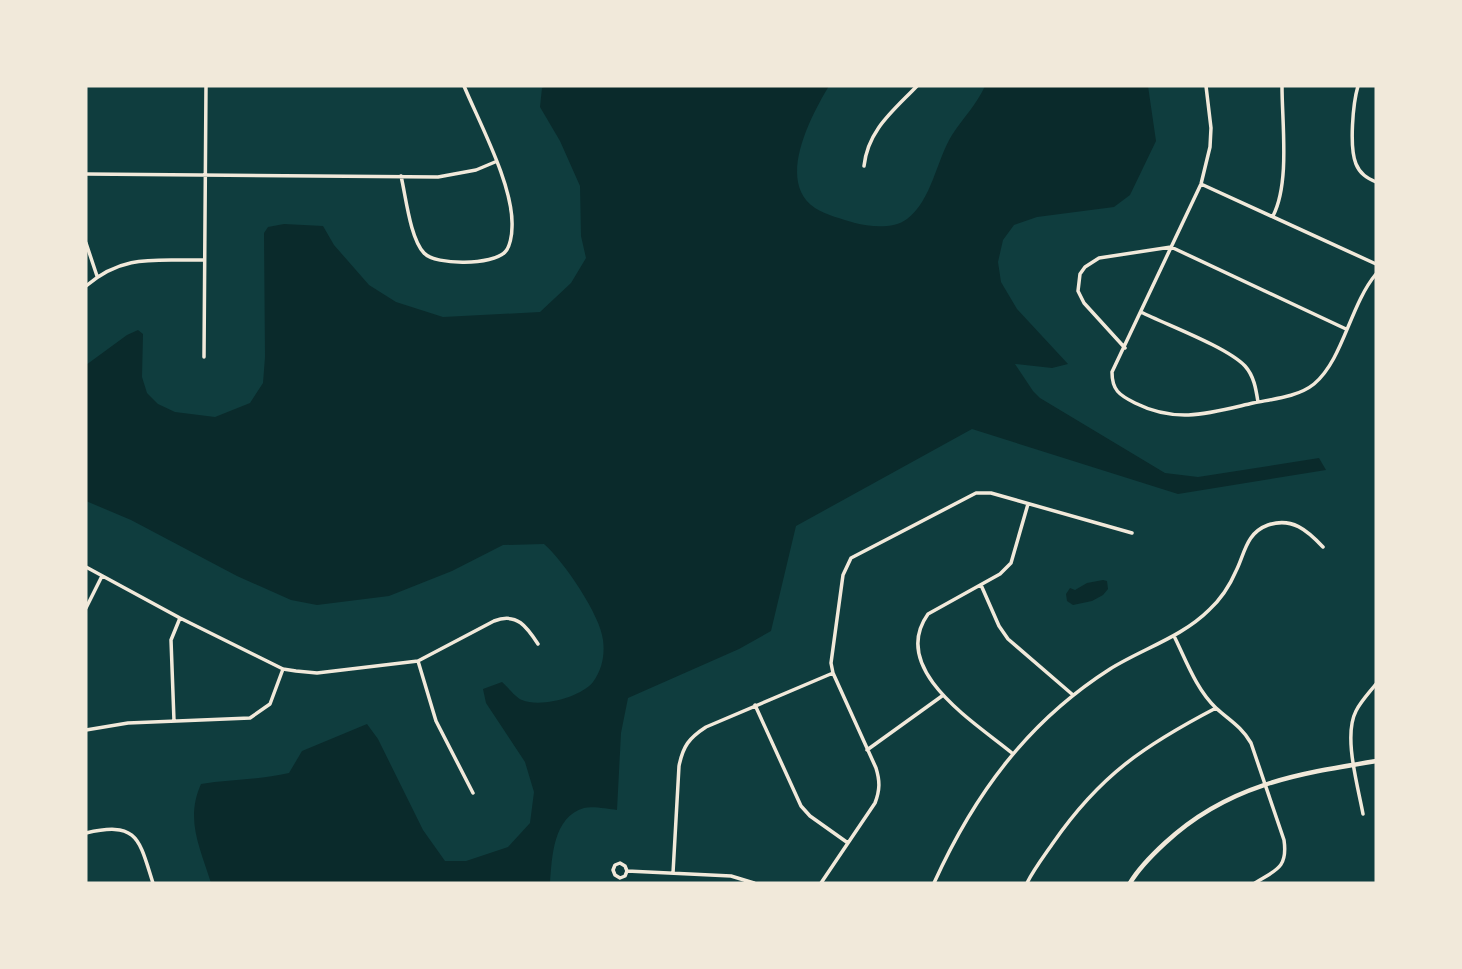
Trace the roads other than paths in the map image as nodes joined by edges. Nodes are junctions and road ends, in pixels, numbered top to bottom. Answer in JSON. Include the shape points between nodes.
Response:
{"nodes":[{"id":1,"x":206,"y":86,"type":"edge"},
{"id":2,"x":464,"y":86,"type":"edge"},
{"id":3,"x":917,"y":86,"type":"edge"},
{"id":4,"x":1206,"y":86,"type":"edge"},
{"id":5,"x":1282,"y":86,"type":"edge"},
{"id":6,"x":1358,"y":86,"type":"edge"},
{"id":7,"x":495,"y":162,"type":"junction"},
{"id":8,"x":864,"y":166,"type":"dead end"},
{"id":9,"x":86,"y":174,"type":"edge"},
{"id":10,"x":206,"y":174,"type":"junction"},
{"id":11,"x":401,"y":176,"type":"junction"},
{"id":12,"x":1376,"y":182,"type":"edge"},
{"id":13,"x":1201,"y":184,"type":"junction"},
{"id":14,"x":1273,"y":216,"type":"junction"},
{"id":15,"x":86,"y":243,"type":"edge"},
{"id":16,"x":1171,"y":247,"type":"junction"},
{"id":17,"x":204,"y":260,"type":"junction"},
{"id":18,"x":1376,"y":264,"type":"edge"},
{"id":19,"x":1376,"y":274,"type":"edge"},
{"id":20,"x":97,"y":276,"type":"junction"},
{"id":21,"x":86,"y":286,"type":"edge"},
{"id":22,"x":1141,"y":312,"type":"junction"},
{"id":23,"x":1346,"y":329,"type":"junction"},
{"id":24,"x":1125,"y":348,"type":"junction"},
{"id":25,"x":204,"y":357,"type":"dead end"},
{"id":26,"x":1258,"y":402,"type":"junction"},
{"id":27,"x":1028,"y":503,"type":"junction"},
{"id":28,"x":1132,"y":533,"type":"dead end"},
{"id":29,"x":1323,"y":547,"type":"dead end"},
{"id":30,"x":86,"y":567,"type":"edge"},
{"id":31,"x":102,"y":576,"type":"junction"},
{"id":32,"x":981,"y":584,"type":"junction"},
{"id":33,"x":86,"y":608,"type":"edge"},
{"id":34,"x":180,"y":618,"type":"junction"},
{"id":35,"x":1174,"y":635,"type":"junction"},
{"id":36,"x":538,"y":645,"type":"dead end"},
{"id":37,"x":418,"y":661,"type":"junction"},
{"id":38,"x":283,"y":669,"type":"junction"},
{"id":39,"x":833,"y":673,"type":"junction"},
{"id":40,"x":1376,"y":684,"type":"edge"},
{"id":41,"x":1073,"y":695,"type":"junction"},
{"id":42,"x":942,"y":696,"type":"junction"},
{"id":43,"x":755,"y":705,"type":"junction"},
{"id":44,"x":1216,"y":708,"type":"junction"},
{"id":45,"x":174,"y":721,"type":"junction"},
{"id":46,"x":86,"y":730,"type":"edge"},
{"id":47,"x":867,"y":750,"type":"junction"},
{"id":48,"x":1012,"y":753,"type":"junction"},
{"id":49,"x":1376,"y":761,"type":"edge"},
{"id":50,"x":1354,"y":765,"type":"junction"},
{"id":51,"x":1265,"y":783,"type":"junction"},
{"id":52,"x":473,"y":793,"type":"dead end"},
{"id":53,"x":1363,"y":814,"type":"dead end"},
{"id":54,"x":86,"y":833,"type":"edge"},
{"id":55,"x":848,"y":843,"type":"junction"},
{"id":56,"x":627,"y":871,"type":"junction"},
{"id":57,"x":673,"y":873,"type":"junction"},
{"id":58,"x":153,"y":883,"type":"edge"},
{"id":59,"x":754,"y":883,"type":"edge"},
{"id":60,"x":821,"y":883,"type":"edge"},
{"id":61,"x":934,"y":883,"type":"edge"},
{"id":62,"x":1027,"y":883,"type":"edge"},
{"id":63,"x":1130,"y":883,"type":"edge"},
{"id":64,"x":1255,"y":883,"type":"edge"}],
"edges":[{"from":1,"to":10,"type":"street"},
{"from":2,"to":7,"type":"street"},
{"from":3,"to":8,"type":"street","via":[[882,120]]},
{"from":4,"to":13,"type":"street","via":[[1211,138]]},
{"from":5,"to":14,"type":"street","via":[[1283,186]]},
{"from":6,"to":12,"type":"street","via":[[1353,154],[1361,173]]},
{"from":7,"to":11,"type":"street","via":[[456,175]]},
{"from":7,"to":11,"type":"street","via":[[509,200],[512,228],[508,250],[485,261],[446,262],[425,254],[417,241]]},
{"from":9,"to":10,"type":"street"},
{"from":10,"to":11,"type":"street"},
{"from":10,"to":17,"type":"street"},
{"from":13,"to":14,"type":"street"},
{"from":13,"to":16,"type":"street"},
{"from":14,"to":18,"type":"street"},
{"from":15,"to":20,"type":"street"},
{"from":16,"to":22,"type":"street"},
{"from":16,"to":23,"type":"street"},
{"from":16,"to":24,"type":"street","via":[[1099,258],[1080,274],[1078,291],[1084,303]]},
{"from":17,"to":20,"type":"street","via":[[130,261]]},
{"from":17,"to":25,"type":"street"},
{"from":19,"to":23,"type":"street"},
{"from":20,"to":21,"type":"street"},
{"from":22,"to":24,"type":"street"},
{"from":22,"to":26,"type":"street","via":[[1233,355],[1253,377]]},
{"from":23,"to":26,"type":"street","via":[[1326,371],[1313,385]]},
{"from":24,"to":26,"type":"street","via":[[1112,372],[1112,382],[1116,391],[1148,410],[1171,416],[1198,415]]},
{"from":27,"to":28,"type":"street"},
{"from":27,"to":32,"type":"street","via":[[1011,563]]},
{"from":27,"to":39,"type":"street","via":[[976,493],[851,558],[843,575],[831,654]]},
{"from":29,"to":35,"type":"street","via":[[1309,532],[1289,523],[1265,526],[1247,542],[1237,570],[1215,605]]},
{"from":30,"to":31,"type":"street"},
{"from":31,"to":33,"type":"street"},
{"from":31,"to":34,"type":"street"},
{"from":32,"to":41,"type":"street","via":[[1008,639]]},
{"from":32,"to":42,"type":"street","via":[[928,614],[921,624],[918,653]]},
{"from":34,"to":38,"type":"street"},
{"from":34,"to":45,"type":"street","via":[[171,640]]},
{"from":35,"to":41,"type":"street"},
{"from":35,"to":44,"type":"street","via":[[1197,684]]},
{"from":36,"to":37,"type":"street","via":[[523,623],[504,618]]},
{"from":37,"to":38,"type":"street","via":[[317,673]]},
{"from":37,"to":52,"type":"street","via":[[436,721]]},
{"from":38,"to":45,"type":"street","via":[[270,704],[250,718]]},
{"from":39,"to":43,"type":"street"},
{"from":39,"to":47,"type":"street"},
{"from":40,"to":50,"type":"street","via":[[1355,712]]},
{"from":41,"to":48,"type":"street"},
{"from":42,"to":47,"type":"street"},
{"from":42,"to":48,"type":"street"},
{"from":43,"to":55,"type":"street","via":[[801,806]]},
{"from":43,"to":57,"type":"street","via":[[706,727],[682,749]]},
{"from":44,"to":51,"type":"street","via":[[1244,730]]},
{"from":44,"to":62,"type":"street","via":[[1135,755],[1093,791]]},
{"from":45,"to":46,"type":"street"},
{"from":47,"to":55,"type":"street","via":[[880,791]]},
{"from":48,"to":61,"type":"street","via":[[950,848]]},
{"from":49,"to":50,"type":"street"},
{"from":50,"to":51,"type":"street"},
{"from":50,"to":53,"type":"street"},
{"from":51,"to":63,"type":"street","via":[[1206,811],[1174,835]]},
{"from":51,"to":64,"type":"street","via":[[1286,854],[1275,873]]},
{"from":54,"to":58,"type":"street","via":[[108,828],[133,835]]},
{"from":55,"to":60,"type":"street"},
{"from":56,"to":56,"type":"street","via":[[620,863],[613,870],[620,878]]},
{"from":56,"to":57,"type":"street"},
{"from":57,"to":59,"type":"street","via":[[731,876]]}]}
